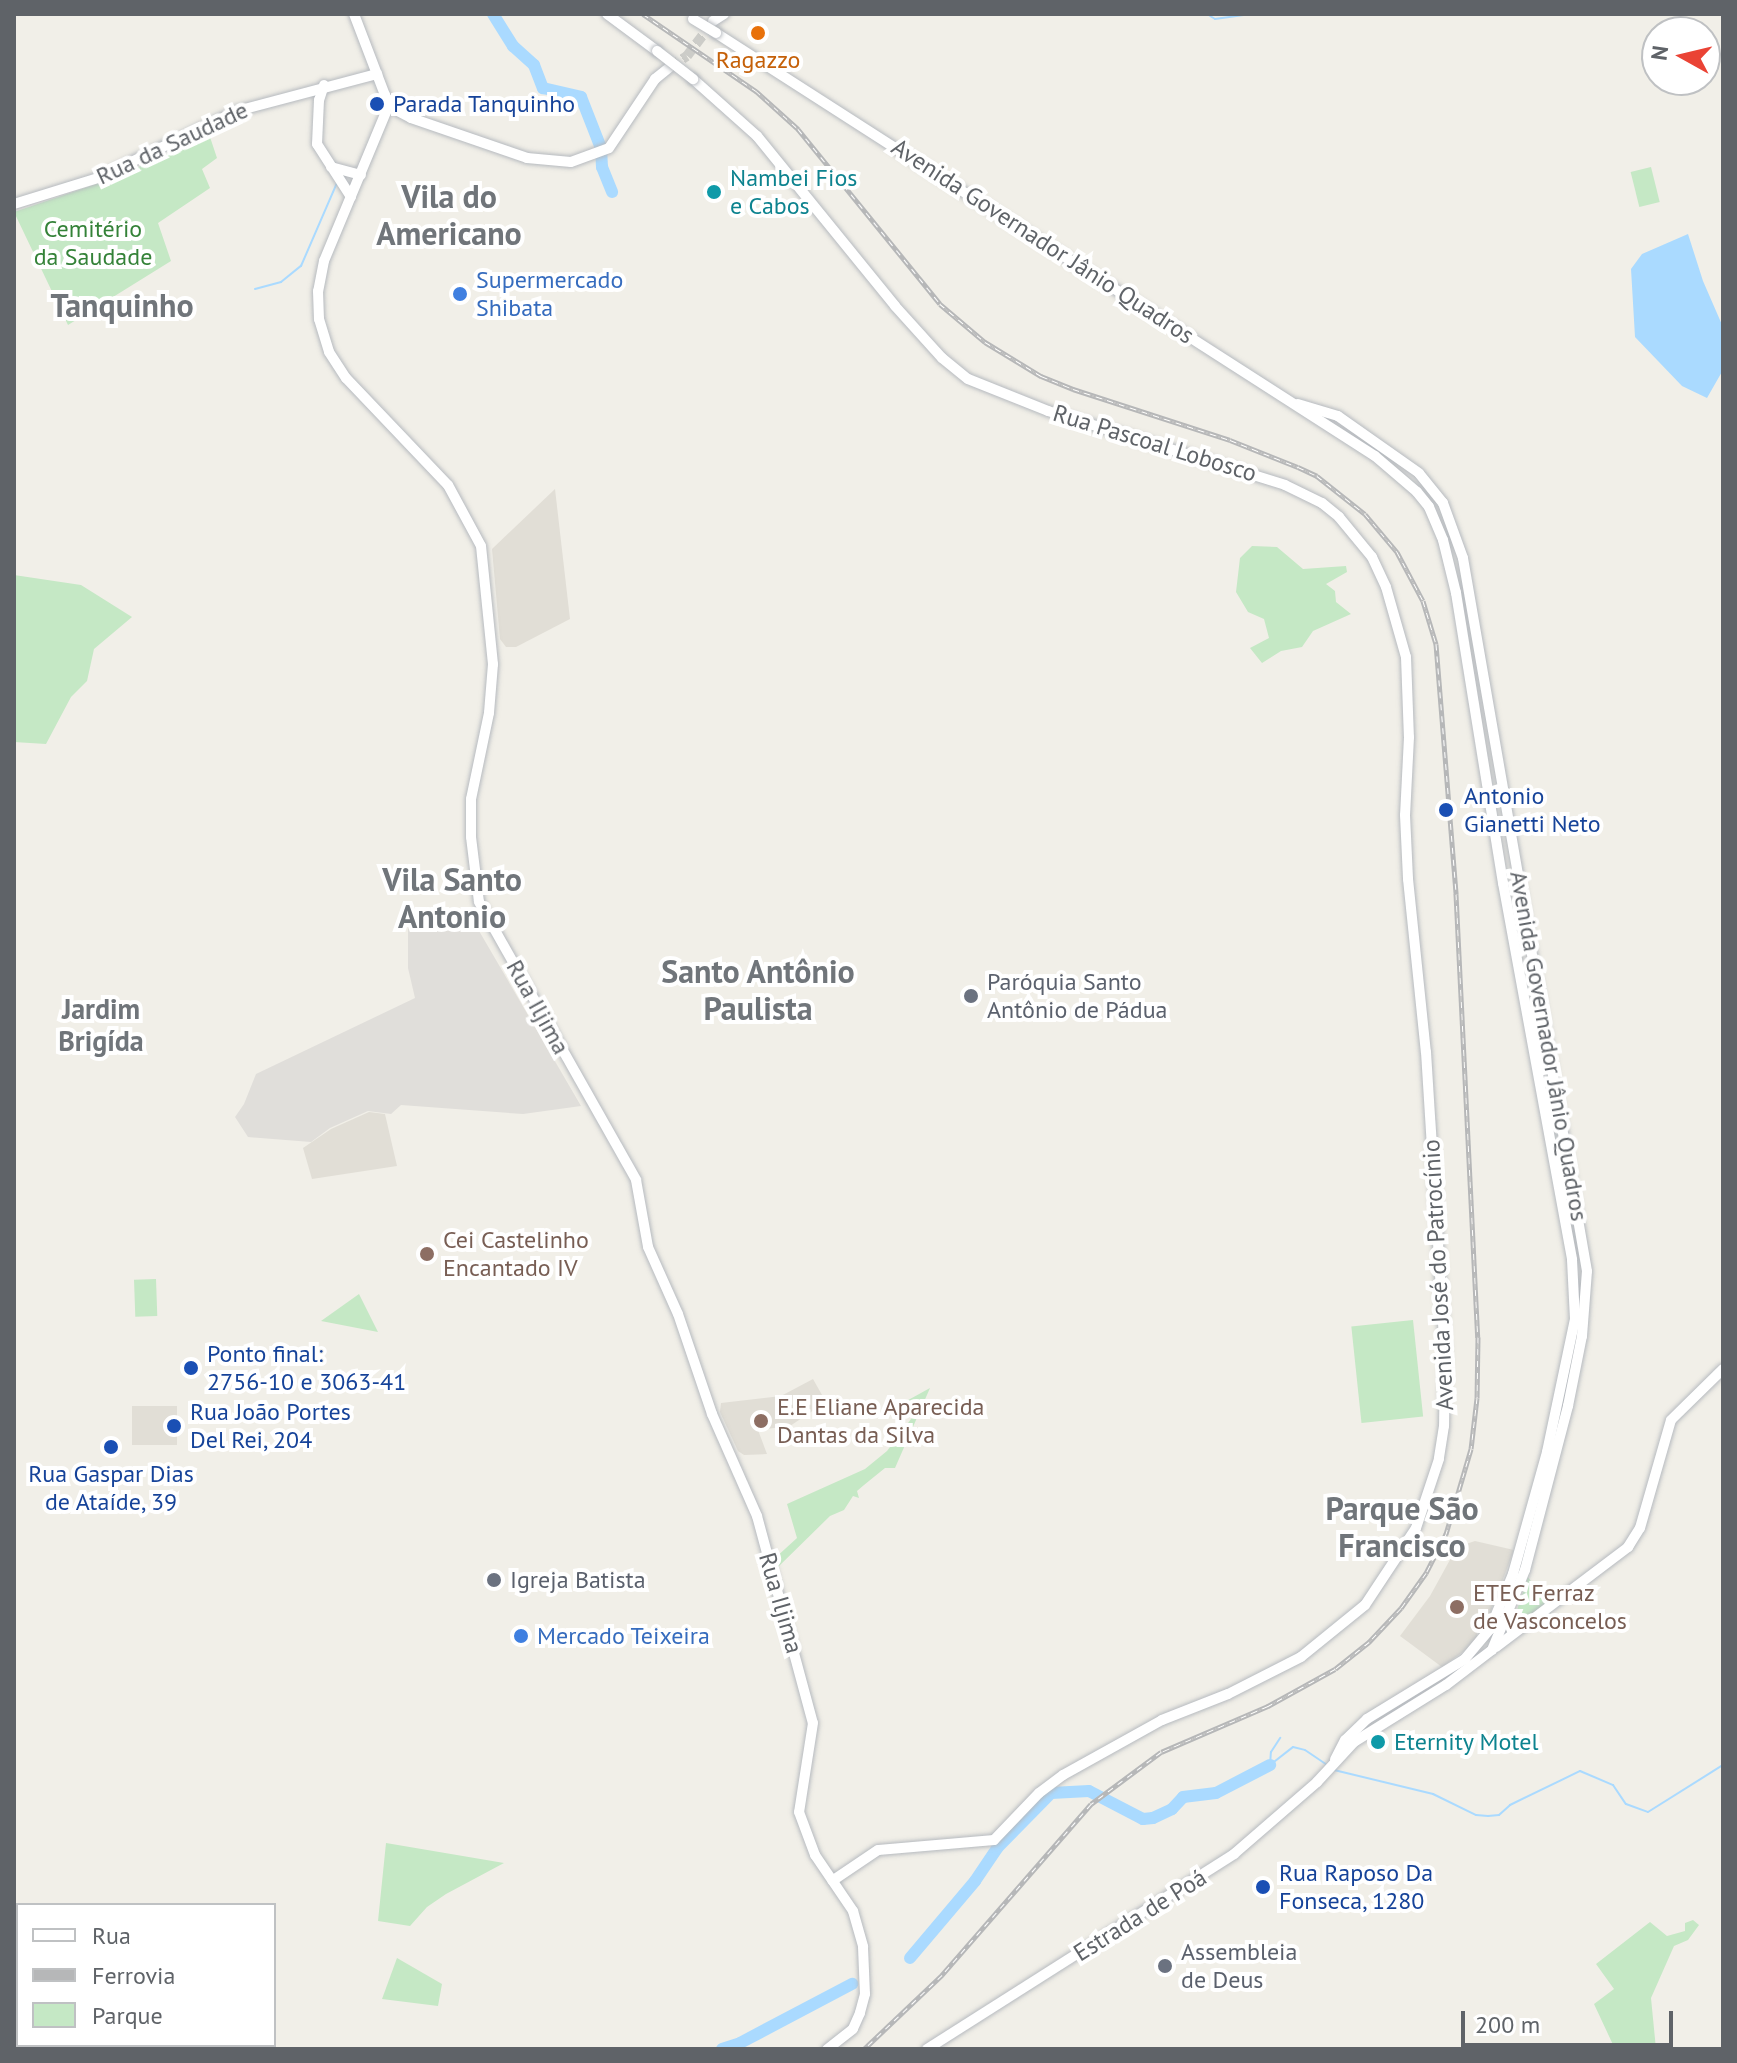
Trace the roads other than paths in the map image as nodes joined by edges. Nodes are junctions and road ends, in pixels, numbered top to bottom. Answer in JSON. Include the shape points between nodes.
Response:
{"nodes":[{"id":1,"x":354,"y":14,"type":"edge"},
{"id":2,"x":607,"y":14,"type":"edge"},
{"id":3,"x":724,"y":14,"type":"edge"},
{"id":4,"x":689,"y":16,"type":"edge"},
{"id":5,"x":713,"y":21,"type":"tunnel mouth"},
{"id":6,"x":670,"y":67,"type":"tunnel mouth"},
{"id":7,"x":377,"y":74,"type":"junction"},
{"id":8,"x":324,"y":85,"type":"junction"},
{"id":9,"x":310,"y":90,"type":"junction"},
{"id":10,"x":385,"y":95,"type":"junction"},
{"id":11,"x":319,"y":100,"type":"junction"},
{"id":12,"x":411,"y":118,"type":"junction"},
{"id":13,"x":380,"y":130,"type":"junction"},
{"id":14,"x":331,"y":167,"type":"junction"},
{"id":15,"x":361,"y":175,"type":"junction"},
{"id":16,"x":351,"y":197,"type":"junction"},
{"id":17,"x":14,"y":204,"type":"edge"},
{"id":18,"x":1292,"y":403,"type":"junction"},
{"id":19,"x":1344,"y":419,"type":"junction"},
{"id":20,"x":1334,"y":430,"type":"junction"},
{"id":21,"x":1492,"y":809,"type":"junction"},
{"id":22,"x":1510,"y":814,"type":"junction"},
{"id":23,"x":1496,"y":833,"type":"junction"},
{"id":24,"x":1519,"y":867,"type":"junction"},
{"id":25,"x":1410,"y":906,"type":"joint"},
{"id":26,"x":1508,"y":911,"type":"junction"},
{"id":27,"x":1531,"y":936,"type":"junction"},
{"id":28,"x":1542,"y":996,"type":"junction"},
{"id":29,"x":1524,"y":999,"type":"junction"},
{"id":30,"x":1546,"y":1018,"type":"junction"},
{"id":31,"x":1529,"y":1025,"type":"junction"},
{"id":32,"x":1588,"y":1284,"type":"junction"},
{"id":33,"x":1576,"y":1285,"type":"junction"},
{"id":34,"x":1575,"y":1350,"type":"junction"},
{"id":35,"x":1723,"y":1369,"type":"edge"},
{"id":36,"x":1519,"y":1629,"type":"junction"},
{"id":37,"x":1502,"y":1633,"type":"junction"},
{"id":38,"x":1484,"y":1640,"type":"junction"},
{"id":39,"x":1492,"y":1650,"type":"junction"},
{"id":40,"x":1399,"y":1699,"type":"junction"},
{"id":41,"x":1402,"y":1712,"type":"junction"},
{"id":42,"x":1332,"y":1764,"type":"junction"},
{"id":43,"x":832,"y":1881,"type":"junction"},
{"id":44,"x":827,"y":2049,"type":"edge"},
{"id":45,"x":927,"y":2049,"type":"edge"}],
"edges":[{"from":1,"to":7,"type":"main road","name":"Rua Iljima"},
{"from":2,"to":25,"type":"main road","name":"Rua Pascoal Lobosco","bridge":true,"via":[[757,136],[895,306],[968,379],[1048,411],[1285,485],[1322,503],[1353,530],[1386,587],[1406,657]]},
{"from":3,"to":5,"type":"main road"},
{"from":4,"to":18,"type":"main road","name":"Avenida Governador Jânio Quadros","bridge":true},
{"from":6,"to":12,"type":"main road","via":[[655,79],[615,142],[599,154],[571,162],[535,160]]},
{"from":7,"to":8,"type":"main road","name":"Rua da Saudade"},
{"from":7,"to":10,"type":"main road","name":"Rua Iljima"},
{"from":8,"to":9,"type":"main road","name":"Rua da Saudade"},
{"from":8,"to":11,"type":"main road"},
{"from":9,"to":11,"type":"main road"},
{"from":9,"to":17,"type":"main road","name":"Rua da Saudade","via":[[237,111],[98,178]]},
{"from":10,"to":12,"type":"main road"},
{"from":10,"to":13,"type":"main road","name":"Rua Iljima"},
{"from":11,"to":14,"type":"main road","via":[[317,144]]},
{"from":12,"to":13,"type":"main road","via":[[392,121]]},
{"from":13,"to":15,"type":"main road","name":"Rua Iljima"},
{"from":14,"to":15,"type":"main road"},
{"from":14,"to":16,"type":"main road"},
{"from":15,"to":16,"type":"main road","name":"Rua Iljima"},
{"from":16,"to":43,"type":"main road","name":"Rua Iljima","via":[[331,241],[318,291],[329,352],[346,378],[448,485],[481,546],[493,664],[471,799],[479,902],[636,1180],[648,1247],[757,1516],[813,1723],[799,1812],[811,1848]]},
{"from":18,"to":19,"type":"main road","name":"Avenida Governador Jânio Quadros"},
{"from":18,"to":20,"type":"main road","name":"Avenida Governador Jânio Quadros"},
{"from":19,"to":20,"type":"main road"},
{"from":19,"to":22,"type":"main road","name":"Avenida Governador Jânio Quadros","via":[[1419,473],[1443,503],[1463,558]]},
{"from":20,"to":21,"type":"main road","name":"Avenida Governador Jânio Quadros","via":[[1403,477],[1429,507],[1444,542]]},
{"from":21,"to":22,"type":"main road"},
{"from":21,"to":23,"type":"main road","name":"Avenida Governador Jânio Quadros"},
{"from":22,"to":24,"type":"main road","name":"Avenida Governador Jânio Quadros"},
{"from":23,"to":24,"type":"main road","via":[[1508,834]]},
{"from":23,"to":26,"type":"main road","name":"Avenida Governador Jânio Quadros"},
{"from":24,"to":27,"type":"main road","name":"Avenida Governador Jânio Quadros"},
{"from":25,"to":43,"type":"main road","name":"Avenida José do Patrocínio","via":[[1441,1259],[1445,1391],[1439,1459],[1416,1528],[1365,1605],[1319,1646],[1228,1694],[1162,1720],[1063,1775],[994,1840],[901,1846],[870,1855]]},
{"from":26,"to":27,"type":"main road","via":[[1521,932]]},
{"from":26,"to":29,"type":"main road","name":"Avenida Governador Jânio Quadros"},
{"from":27,"to":28,"type":"main road","name":"Avenida Governador Jânio Quadros"},
{"from":28,"to":29,"type":"main road"},
{"from":28,"to":30,"type":"main road","name":"Avenida Governador Jânio Quadros"},
{"from":29,"to":31,"type":"main road","name":"Avenida Governador Jânio Quadros"},
{"from":30,"to":31,"type":"main road","via":[[1536,1017]]},
{"from":30,"to":32,"type":"main road","name":"Avenida Governador Jânio Quadros"},
{"from":31,"to":33,"type":"main road","name":"Avenida Governador Jânio Quadros"},
{"from":32,"to":33,"type":"main road"},
{"from":32,"to":34,"type":"main road","name":"Avenida Governador Jânio Quadros"},
{"from":33,"to":34,"type":"main road","name":"Avenida Governador Jânio Quadros"},
{"from":34,"to":37,"type":"main road","via":[[1533,1542]]},
{"from":34,"to":38,"type":"main road","via":[[1513,1574]]},
{"from":35,"to":36,"type":"main road","via":[[1671,1420],[1634,1539]]},
{"from":36,"to":37,"type":"main road"},
{"from":36,"to":39,"type":"main road"},
{"from":37,"to":38,"type":"main road"},
{"from":37,"to":39,"type":"main road"},
{"from":38,"to":40,"type":"main road","via":[[1465,1659]]},
{"from":39,"to":41,"type":"main road"},
{"from":40,"to":41,"type":"main road"},
{"from":40,"to":42,"type":"main road","via":[[1355,1729]]},
{"from":41,"to":42,"type":"main road","via":[[1367,1732]]},
{"from":42,"to":45,"type":"main road","name":"Estrada de Poá","via":[[1234,1854]]},
{"from":43,"to":44,"type":"main road","name":"Rua Iljima","via":[[857,1920],[865,1969],[864,2000],[853,2029]]}]}
